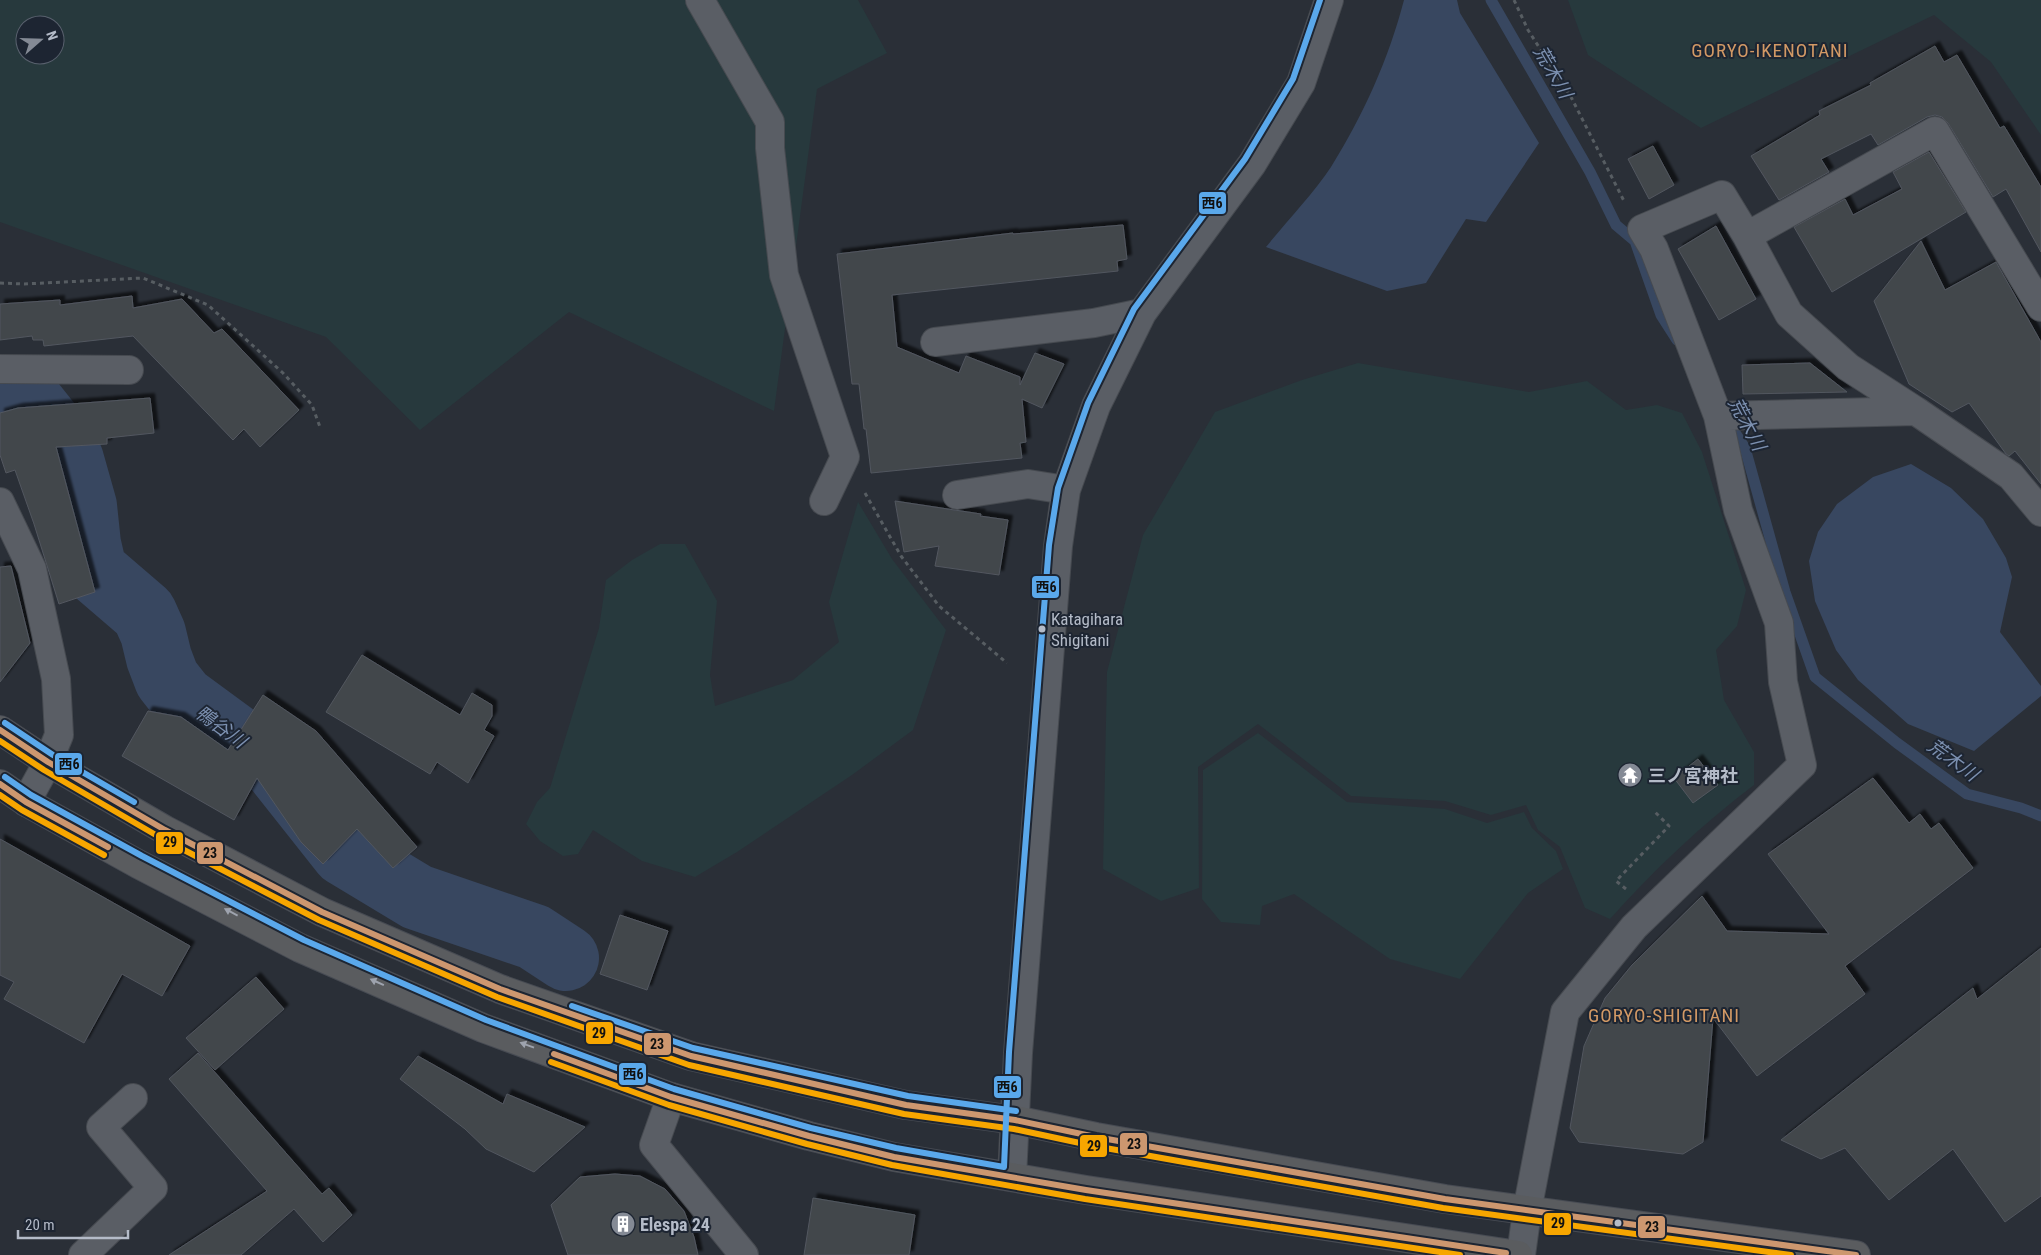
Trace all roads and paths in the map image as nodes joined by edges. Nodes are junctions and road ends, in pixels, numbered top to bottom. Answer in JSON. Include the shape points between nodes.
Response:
{"nodes":[{"id":1,"x":700,"y":0,"type":"edge"},
{"id":2,"x":1329,"y":0,"type":"edge"},
{"id":3,"x":1514,"y":0,"type":"edge"},
{"id":4,"x":1642,"y":229,"type":"junction"},
{"id":5,"x":1747,"y":236,"type":"junction"},
{"id":6,"x":0,"y":283,"type":"edge"},
{"id":7,"x":2041,"y":307,"type":"edge"},
{"id":8,"x":1142,"y":313,"type":"junction"},
{"id":9,"x":935,"y":342,"type":"dead end"},
{"id":10,"x":0,"y":369,"type":"edge"},
{"id":11,"x":129,"y":370,"type":"dead end"},
{"id":12,"x":1916,"y":411,"type":"junction"},
{"id":13,"x":1718,"y":416,"type":"junction"},
{"id":14,"x":320,"y":427,"type":"dead end"},
{"id":15,"x":845,"y":457,"type":"junction"},
{"id":16,"x":1066,"y":490,"type":"junction"},
{"id":17,"x":957,"y":495,"type":"dead end"},
{"id":18,"x":824,"y":501,"type":"dead end"},
{"id":19,"x":0,"y":502,"type":"edge"},
{"id":20,"x":2041,"y":512,"type":"edge"},
{"id":21,"x":1007,"y":663,"type":"dead end"},
{"id":22,"x":0,"y":730,"type":"edge"},
{"id":23,"x":48,"y":762,"type":"junction"},
{"id":24,"x":0,"y":784,"type":"edge"},
{"id":25,"x":26,"y":802,"type":"junction"},
{"id":26,"x":1653,"y":810,"type":"dead end"},
{"id":27,"x":1651,"y":911,"type":"junction"},
{"id":28,"x":671,"y":1097,"type":"junction"},
{"id":29,"x":133,"y":1098,"type":"dead end"},
{"id":30,"x":1015,"y":1120,"type":"junction"},
{"id":31,"x":1012,"y":1177,"type":"junction"},
{"id":32,"x":1527,"y":1211,"type":"junction"},
{"id":33,"x":84,"y":1255,"type":"edge"},
{"id":34,"x":744,"y":1255,"type":"edge"},
{"id":35,"x":1519,"y":1255,"type":"edge"},
{"id":36,"x":1856,"y":1255,"type":"edge"}],
"edges":[{"from":1,"to":15,"type":"street","via":[[770,122],[784,275]]},
{"from":2,"to":8,"type":"street","via":[[1301,83],[1277,124],[1252,164]]},
{"from":3,"to":4,"type":"path","via":[[1528,30],[1571,97],[1628,210]]},
{"from":4,"to":5,"type":"street","via":[[1722,195]]},
{"from":4,"to":13,"type":"street","via":[[1654,249]]},
{"from":5,"to":7,"type":"street","via":[[1935,131]]},
{"from":5,"to":12,"type":"street","via":[[1789,314],[1848,367]]},
{"from":6,"to":14,"type":"path","via":[[142,278],[208,305],[312,405]]},
{"from":8,"to":9,"type":"street","via":[[1094,323]]},
{"from":8,"to":16,"type":"street","via":[[1096,406]]},
{"from":10,"to":11,"type":"street"},
{"from":12,"to":13,"type":"street"},
{"from":12,"to":20,"type":"street","via":[[2011,476]]},
{"from":13,"to":27,"type":"street","via":[[1738,510],[1779,623],[1784,682],[1802,765]]},
{"from":15,"to":18,"type":"street"},
{"from":15,"to":21,"type":"path","via":[[901,556],[939,606]]},
{"from":16,"to":17,"type":"street","via":[[1028,484]]},
{"from":16,"to":30,"type":"street","via":[[1058,546]]},
{"from":19,"to":23,"type":"street","via":[[32,569],[56,679],[59,735]]},
{"from":22,"to":23,"type":"highway"},
{"from":23,"to":25,"type":"street"},
{"from":23,"to":30,"type":"highway","via":[[165,830],[322,912],[500,989],[691,1056],[906,1104]]},
{"from":24,"to":25,"type":"highway"},
{"from":28,"to":25,"type":"highway","one_way":true,"via":[[483,1028],[300,948]]},
{"from":26,"to":27,"type":"path","via":[[1669,826],[1616,881]]},
{"from":27,"to":32,"type":"street","via":[[1634,927],[1565,1012]]},
{"from":28,"to":31,"type":"highway","via":[[894,1157]]},
{"from":28,"to":34,"type":"street","via":[[654,1144]]},
{"from":29,"to":33,"type":"street","via":[[101,1127],[153,1188]]},
{"from":30,"to":31,"type":"street"},
{"from":30,"to":32,"type":"highway","via":[[1096,1137]]},
{"from":31,"to":35,"type":"highway"},
{"from":32,"to":35,"type":"street"},
{"from":32,"to":36,"type":"highway"}]}
